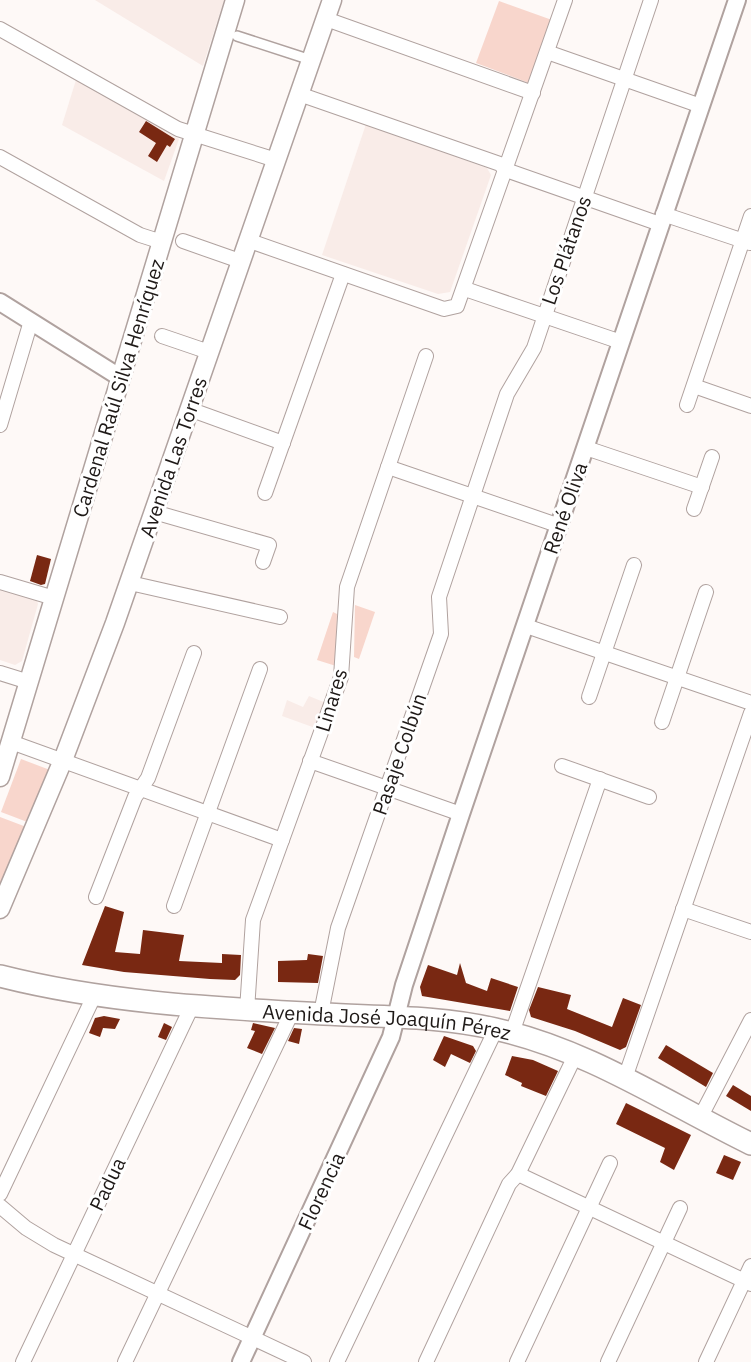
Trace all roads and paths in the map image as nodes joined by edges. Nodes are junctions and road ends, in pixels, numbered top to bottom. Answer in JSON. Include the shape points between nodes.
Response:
{"nodes":[{"id":1,"x":235,"y":0,"type":"edge"},
{"id":2,"x":332,"y":0,"type":"edge"},
{"id":3,"x":565,"y":0,"type":"edge"},
{"id":4,"x":651,"y":0,"type":"edge"},
{"id":5,"x":737,"y":0,"type":"edge"},
{"id":6,"x":326,"y":19,"type":"junction"},
{"id":7,"x":0,"y":29,"type":"edge"},
{"id":8,"x":237,"y":36,"type":"dead end"},
{"id":9,"x":547,"y":52,"type":"junction"},
{"id":10,"x":311,"y":60,"type":"junction"},
{"id":11,"x":624,"y":79,"type":"junction"},
{"id":12,"x":532,"y":93,"type":"junction"},
{"id":13,"x":299,"y":94,"type":"junction"},
{"id":14,"x":701,"y":106,"type":"junction"},
{"id":15,"x":195,"y":134,"type":"junction"},
{"id":16,"x":0,"y":157,"type":"edge"},
{"id":17,"x":276,"y":160,"type":"junction"},
{"id":18,"x":506,"y":170,"type":"junction"},
{"id":19,"x":584,"y":197,"type":"junction"},
{"id":20,"x":751,"y":216,"type":"edge"},
{"id":21,"x":662,"y":219,"type":"junction"},
{"id":22,"x":247,"y":240,"type":"junction"},
{"id":23,"x":183,"y":241,"type":"dead end"},
{"id":24,"x":162,"y":242,"type":"junction"},
{"id":25,"x":747,"y":242,"type":"edge"},
{"id":26,"x":240,"y":261,"type":"junction"},
{"id":27,"x":343,"y":274,"type":"junction"},
{"id":28,"x":465,"y":289,"type":"junction"},
{"id":29,"x":0,"y":302,"type":"edge"},
{"id":30,"x":544,"y":316,"type":"junction"},
{"id":31,"x":31,"y":321,"type":"junction"},
{"id":32,"x":162,"y":336,"type":"dead end"},
{"id":33,"x":621,"y":342,"type":"junction"},
{"id":34,"x":209,"y":352,"type":"junction"},
{"id":35,"x":426,"y":356,"type":"dead end"},
{"id":36,"x":121,"y":378,"type":"junction"},
{"id":37,"x":694,"y":386,"type":"junction"},
{"id":38,"x":687,"y":405,"type":"dead end"},
{"id":39,"x":751,"y":406,"type":"edge"},
{"id":40,"x":189,"y":409,"type":"junction"},
{"id":41,"x":0,"y":425,"type":"edge"},
{"id":42,"x":283,"y":443,"type":"junction"},
{"id":43,"x":586,"y":448,"type":"junction"},
{"id":44,"x":712,"y":457,"type":"dead end"},
{"id":45,"x":388,"y":467,"type":"junction"},
{"id":46,"x":702,"y":487,"type":"junction"},
{"id":47,"x":265,"y":493,"type":"dead end"},
{"id":48,"x":472,"y":496,"type":"junction"},
{"id":49,"x":694,"y":509,"type":"dead end"},
{"id":50,"x":154,"y":512,"type":"junction"},
{"id":51,"x":560,"y":526,"type":"junction"},
{"id":52,"x":263,"y":562,"type":"dead end"},
{"id":53,"x":634,"y":565,"type":"dead end"},
{"id":54,"x":0,"y":582,"type":"edge"},
{"id":55,"x":129,"y":583,"type":"junction"},
{"id":56,"x":706,"y":592,"type":"dead end"},
{"id":57,"x":54,"y":598,"type":"junction"},
{"id":58,"x":280,"y":617,"type":"dead end"},
{"id":59,"x":526,"y":626,"type":"junction"},
{"id":60,"x":194,"y":653,"type":"dead end"},
{"id":61,"x":604,"y":653,"type":"junction"},
{"id":62,"x":260,"y":669,"type":"dead end"},
{"id":63,"x":0,"y":673,"type":"edge"},
{"id":64,"x":677,"y":678,"type":"junction"},
{"id":65,"x":28,"y":682,"type":"junction"},
{"id":66,"x":589,"y":697,"type":"dead end"},
{"id":67,"x":751,"y":703,"type":"edge"},
{"id":68,"x":751,"y":713,"type":"edge"},
{"id":69,"x":662,"y":722,"type":"dead end"},
{"id":70,"x":10,"y":742,"type":"junction"},
{"id":71,"x":63,"y":760,"type":"junction"},
{"id":72,"x":310,"y":761,"type":"junction"},
{"id":73,"x":562,"y":766,"type":"dead end"},
{"id":74,"x":0,"y":777,"type":"edge"},
{"id":75,"x":600,"y":779,"type":"junction"},
{"id":76,"x":387,"y":788,"type":"junction"},
{"id":77,"x":141,"y":789,"type":"junction"},
{"id":78,"x":649,"y":797,"type":"dead end"},
{"id":79,"x":208,"y":813,"type":"junction"},
{"id":80,"x":461,"y":814,"type":"junction"},
{"id":81,"x":282,"y":840,"type":"junction"},
{"id":82,"x":96,"y":897,"type":"dead end"},
{"id":83,"x":174,"y":906,"type":"dead end"},
{"id":84,"x":0,"y":909,"type":"edge"},
{"id":85,"x":683,"y":909,"type":"junction"},
{"id":86,"x":751,"y":932,"type":"edge"},
{"id":87,"x":0,"y":976,"type":"edge"},
{"id":88,"x":94,"y":996,"type":"junction"},
{"id":89,"x":192,"y":1006,"type":"junction"},
{"id":90,"x":247,"y":1010,"type":"junction"},
{"id":91,"x":292,"y":1012,"type":"junction"},
{"id":92,"x":321,"y":1013,"type":"junction"},
{"id":93,"x":397,"y":1017,"type":"junction"},
{"id":94,"x":751,"y":1020,"type":"edge"},
{"id":95,"x":504,"y":1031,"type":"junction"},
{"id":96,"x":576,"y":1056,"type":"junction"},
{"id":97,"x":625,"y":1078,"type":"junction"},
{"id":98,"x":700,"y":1118,"type":"junction"},
{"id":99,"x":751,"y":1144,"type":"edge"},
{"id":100,"x":610,"y":1163,"type":"dead end"},
{"id":101,"x":518,"y":1174,"type":"junction"},
{"id":102,"x":0,"y":1194,"type":"edge"},
{"id":103,"x":0,"y":1206,"type":"edge"},
{"id":104,"x":589,"y":1208,"type":"junction"},
{"id":105,"x":680,"y":1208,"type":"dead end"},
{"id":106,"x":664,"y":1243,"type":"junction"},
{"id":107,"x":74,"y":1254,"type":"junction"},
{"id":108,"x":751,"y":1266,"type":"edge"},
{"id":109,"x":748,"y":1282,"type":"edge"},
{"id":110,"x":158,"y":1293,"type":"junction"},
{"id":111,"x":253,"y":1338,"type":"junction"},
{"id":112,"x":23,"y":1362,"type":"edge"},
{"id":113,"x":125,"y":1362,"type":"edge"},
{"id":114,"x":242,"y":1362,"type":"edge"},
{"id":115,"x":304,"y":1362,"type":"edge"},
{"id":116,"x":337,"y":1362,"type":"edge"},
{"id":117,"x":426,"y":1362,"type":"edge"},
{"id":118,"x":517,"y":1362,"type":"edge"},
{"id":119,"x":608,"y":1362,"type":"edge"},
{"id":120,"x":706,"y":1362,"type":"edge"}],
"edges":[{"from":1,"to":15,"type":"main road","name":"Cardenal Raúl Silva Henríquez"},
{"from":2,"to":6,"type":"main road","name":"Avenida Las Torres"},
{"from":3,"to":9,"type":"street"},
{"from":4,"to":11,"type":"street","name":"Los Plátanos"},
{"from":5,"to":14,"type":"street","name":"René Oliva"},
{"from":6,"to":10,"type":"main road","name":"Avenida Las Torres"},
{"from":6,"to":12,"type":"street"},
{"from":7,"to":15,"type":"street","via":[[178,129]]},
{"from":8,"to":10,"type":"street"},
{"from":9,"to":11,"type":"street"},
{"from":9,"to":12,"type":"street"},
{"from":10,"to":13,"type":"main road","name":"Avenida Las Torres"},
{"from":11,"to":14,"type":"street"},
{"from":11,"to":19,"type":"street","name":"Los Plátanos"},
{"from":12,"to":18,"type":"street"},
{"from":13,"to":17,"type":"main road","name":"Avenida Las Torres"},
{"from":13,"to":18,"type":"street","via":[[500,164]]},
{"from":14,"to":21,"type":"street","name":"René Oliva"},
{"from":15,"to":17,"type":"street"},
{"from":15,"to":24,"type":"main road","name":"Cardenal Raúl Silva Henríquez"},
{"from":16,"to":24,"type":"street","via":[[133,232]]},
{"from":17,"to":22,"type":"main road","name":"Avenida Las Torres"},
{"from":18,"to":19,"type":"street"},
{"from":18,"to":28,"type":"street"},
{"from":19,"to":21,"type":"street"},
{"from":19,"to":30,"type":"street","name":"Los Plátanos"},
{"from":20,"to":25,"type":"street"},
{"from":21,"to":25,"type":"street"},
{"from":21,"to":33,"type":"street","name":"René Oliva"},
{"from":22,"to":26,"type":"main road","name":"Avenida Las Torres"},
{"from":22,"to":27,"type":"street"},
{"from":23,"to":26,"type":"street"},
{"from":24,"to":36,"type":"main road","name":"Cardenal Raúl Silva Henríquez"},
{"from":25,"to":37,"type":"street"},
{"from":26,"to":34,"type":"main road","name":"Avenida Las Torres"},
{"from":27,"to":28,"type":"street","via":[[444,309],[460,303]]},
{"from":27,"to":42,"type":"street"},
{"from":28,"to":30,"type":"street"},
{"from":29,"to":31,"type":"street"},
{"from":30,"to":33,"type":"street"},
{"from":30,"to":48,"type":"street","name":"Los Plátanos","via":[[532,354],[507,394]]},
{"from":31,"to":36,"type":"street"},
{"from":31,"to":41,"type":"street"},
{"from":32,"to":34,"type":"street"},
{"from":33,"to":43,"type":"street","name":"René Oliva"},
{"from":34,"to":40,"type":"main road","name":"Avenida Las Torres"},
{"from":35,"to":45,"type":"street","name":"Linares"},
{"from":36,"to":57,"type":"main road","name":"Cardenal Raúl Silva Henríquez"},
{"from":37,"to":38,"type":"street"},
{"from":37,"to":39,"type":"street"},
{"from":40,"to":42,"type":"street"},
{"from":40,"to":50,"type":"main road","name":"Avenida Las Torres"},
{"from":42,"to":47,"type":"street"},
{"from":43,"to":46,"type":"street"},
{"from":43,"to":51,"type":"street","name":"René Oliva"},
{"from":44,"to":46,"type":"street"},
{"from":45,"to":48,"type":"street"},
{"from":45,"to":72,"type":"street","name":"Linares","via":[[347,587],[341,677]]},
{"from":46,"to":49,"type":"street"},
{"from":48,"to":51,"type":"street"},
{"from":48,"to":76,"type":"street","name":"Pasaje Colbún","via":[[439,597],[441,633]]},
{"from":50,"to":52,"type":"street","via":[[271,538]]},
{"from":50,"to":55,"type":"main road","name":"Avenida Las Torres"},
{"from":51,"to":59,"type":"street","name":"René Oliva"},
{"from":53,"to":61,"type":"street"},
{"from":54,"to":57,"type":"street"},
{"from":55,"to":58,"type":"street"},
{"from":55,"to":71,"type":"main road","name":"Avenida Las Torres"},
{"from":56,"to":64,"type":"street"},
{"from":57,"to":65,"type":"main road","name":"Cardenal Raúl Silva Henríquez"},
{"from":59,"to":61,"type":"street"},
{"from":59,"to":80,"type":"street","name":"René Oliva"},
{"from":60,"to":77,"type":"street"},
{"from":61,"to":64,"type":"street"},
{"from":61,"to":66,"type":"street"},
{"from":62,"to":79,"type":"street"},
{"from":63,"to":65,"type":"street"},
{"from":64,"to":67,"type":"street"},
{"from":64,"to":69,"type":"street"},
{"from":65,"to":70,"type":"main road","name":"Cardenal Raúl Silva Henríquez"},
{"from":68,"to":85,"type":"street"},
{"from":70,"to":71,"type":"street"},
{"from":70,"to":74,"type":"main road","name":"Cardenal Raúl Silva Henríquez"},
{"from":71,"to":77,"type":"street"},
{"from":71,"to":84,"type":"main road","name":"Avenida Las Torres"},
{"from":72,"to":76,"type":"street"},
{"from":72,"to":81,"type":"street","name":"Linares"},
{"from":73,"to":75,"type":"street"},
{"from":75,"to":78,"type":"street"},
{"from":75,"to":95,"type":"street"},
{"from":76,"to":80,"type":"street"},
{"from":76,"to":92,"type":"street","name":"Pasaje Colbún","via":[[334,939]]},
{"from":77,"to":79,"type":"street"},
{"from":77,"to":82,"type":"street"},
{"from":79,"to":81,"type":"street"},
{"from":79,"to":83,"type":"street"},
{"from":80,"to":93,"type":"street","name":"René Oliva"},
{"from":81,"to":90,"type":"street","name":"Linares","via":[[251,929]]},
{"from":85,"to":86,"type":"street"},
{"from":85,"to":97,"type":"street"},
{"from":87,"to":88,"type":"main road","name":"Avenida José Joaquín Pérez"},
{"from":88,"to":89,"type":"main road","name":"Avenida José Joaquín Pérez"},
{"from":88,"to":102,"type":"street"},
{"from":89,"to":90,"type":"main road","name":"Avenida José Joaquín Pérez"},
{"from":89,"to":107,"type":"street","name":"Padua"},
{"from":90,"to":91,"type":"main road","name":"Avenida José Joaquín Pérez"},
{"from":91,"to":92,"type":"main road","name":"Avenida José Joaquín Pérez"},
{"from":91,"to":110,"type":"street"},
{"from":92,"to":93,"type":"main road","name":"Avenida José Joaquín Pérez"},
{"from":93,"to":95,"type":"main road","name":"Avenida José Joaquín Pérez"},
{"from":93,"to":111,"type":"street","name":"Florencia","via":[[389,1043]]},
{"from":94,"to":98,"type":"street"},
{"from":95,"to":96,"type":"main road","name":"Avenida José Joaquín Pérez"},
{"from":95,"to":116,"type":"street"},
{"from":96,"to":97,"type":"main road","name":"Avenida José Joaquín Pérez"},
{"from":96,"to":101,"type":"street"},
{"from":97,"to":98,"type":"main road","name":"Avenida José Joaquín Pérez"},
{"from":98,"to":99,"type":"main road","name":"Avenida José Joaquín Pérez"},
{"from":100,"to":104,"type":"street"},
{"from":101,"to":104,"type":"street"},
{"from":101,"to":117,"type":"street","via":[[509,1184]]},
{"from":103,"to":107,"type":"street","via":[[40,1237]]},
{"from":104,"to":106,"type":"street"},
{"from":104,"to":118,"type":"street"},
{"from":105,"to":106,"type":"street"},
{"from":106,"to":109,"type":"street"},
{"from":106,"to":119,"type":"street"},
{"from":107,"to":110,"type":"street"},
{"from":107,"to":112,"type":"street","name":"Padua"},
{"from":108,"to":109,"type":"street"},
{"from":109,"to":120,"type":"street"},
{"from":110,"to":111,"type":"street"},
{"from":110,"to":113,"type":"street"},
{"from":111,"to":114,"type":"street","name":"Florencia"},
{"from":111,"to":115,"type":"street"}]}
